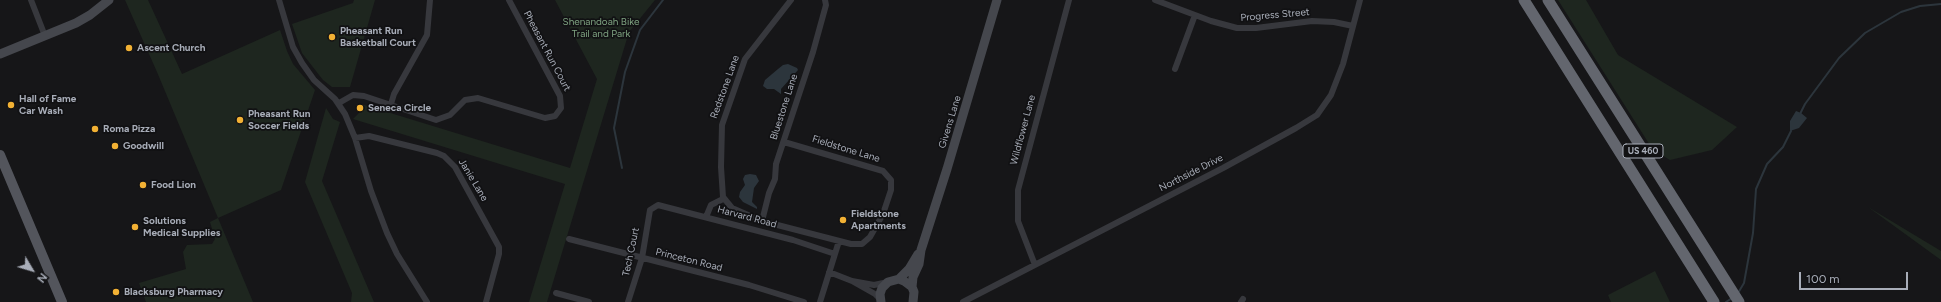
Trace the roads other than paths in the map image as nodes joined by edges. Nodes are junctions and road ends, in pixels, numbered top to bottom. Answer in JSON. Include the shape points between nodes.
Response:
{"nodes":[{"id":1,"x":31,"y":0,"type":"edge"},
{"id":2,"x":109,"y":0,"type":"edge"},
{"id":3,"x":279,"y":0,"type":"edge"},
{"id":4,"x":430,"y":0,"type":"edge"},
{"id":5,"x":509,"y":0,"type":"edge"},
{"id":6,"x":791,"y":0,"type":"edge"},
{"id":7,"x":826,"y":0,"type":"edge"},
{"id":8,"x":997,"y":0,"type":"edge"},
{"id":9,"x":1069,"y":0,"type":"edge"},
{"id":10,"x":1155,"y":0,"type":"edge"},
{"id":11,"x":1360,"y":0,"type":"edge"},
{"id":12,"x":1524,"y":0,"type":"edge"},
{"id":13,"x":1548,"y":0,"type":"edge"},
{"id":14,"x":1195,"y":15,"type":"junction"},
{"id":15,"x":1353,"y":26,"type":"junction"},
{"id":16,"x":45,"y":36,"type":"junction"},
{"id":17,"x":0,"y":54,"type":"edge"},
{"id":18,"x":1175,"y":69,"type":"dead end"},
{"id":19,"x":339,"y":103,"type":"junction"},
{"id":20,"x":390,"y":104,"type":"junction"},
{"id":21,"x":355,"y":138,"type":"junction"},
{"id":22,"x":784,"y":142,"type":"junction"},
{"id":23,"x":0,"y":155,"type":"edge"},
{"id":24,"x":723,"y":199,"type":"junction"},
{"id":25,"x":653,"y":207,"type":"joint"},
{"id":26,"x":706,"y":217,"type":"junction"},
{"id":27,"x":762,"y":221,"type":"junction"},
{"id":28,"x":569,"y":239,"type":"dead end"},
{"id":29,"x":839,"y":241,"type":"junction"},
{"id":30,"x":921,"y":250,"type":"junction"},
{"id":31,"x":835,"y":254,"type":"junction"},
{"id":32,"x":642,"y":258,"type":"junction"},
{"id":33,"x":1035,"y":265,"type":"junction"},
{"id":34,"x":829,"y":272,"type":"junction"},
{"id":35,"x":899,"y":279,"type":"junction"},
{"id":36,"x":852,"y":281,"type":"junction"},
{"id":37,"x":888,"y":282,"type":"junction"},
{"id":38,"x":912,"y":287,"type":"junction"},
{"id":39,"x":556,"y":293,"type":"dead end"},
{"id":40,"x":881,"y":301,"type":"edge"},
{"id":41,"x":62,"y":302,"type":"edge"},
{"id":42,"x":427,"y":302,"type":"edge"},
{"id":43,"x":486,"y":302,"type":"edge"},
{"id":44,"x":589,"y":302,"type":"edge"},
{"id":45,"x":628,"y":302,"type":"edge"},
{"id":46,"x":804,"y":302,"type":"edge"},
{"id":47,"x":820,"y":302,"type":"edge"},
{"id":48,"x":914,"y":302,"type":"edge"},
{"id":49,"x":962,"y":302,"type":"edge"},
{"id":50,"x":1714,"y":302,"type":"edge"},
{"id":51,"x":1739,"y":302,"type":"edge"}],
"edges":[{"from":1,"to":16,"type":"street"},
{"from":2,"to":16,"type":"street","via":[[90,15]]},
{"from":3,"to":19,"type":"street","via":[[299,59],[314,80]]},
{"from":4,"to":20,"type":"street","via":[[428,35]]},
{"from":5,"to":20,"type":"street","name":"Pheasant Run Court","via":[[560,96],[561,108],[555,116],[545,118],[472,97],[462,102],[445,118],[432,120]]},
{"from":6,"to":24,"type":"street","name":"Redstone Lane","via":[[745,59],[722,124]]},
{"from":7,"to":22,"type":"street","name":"Bluestone Lane","via":[[813,52]]},
{"from":8,"to":30,"type":"street","name":"Givens Lane"},
{"from":9,"to":33,"type":"street","name":"Wildflower Lane","via":[[1018,190],[1018,221]]},
{"from":10,"to":14,"type":"street","name":"Progress Street"},
{"from":11,"to":15,"type":"street","name":"Northside Drive"},
{"from":12,"to":50,"type":"highway","number":"US 460"},
{"from":13,"to":51,"type":"highway","number":"US 460"},
{"from":14,"to":15,"type":"street","name":"Progress Street","via":[[1237,28],[1317,21]]},
{"from":14,"to":18,"type":"street"},
{"from":15,"to":33,"type":"street","name":"Northside Drive","via":[[1343,64],[1331,95],[1317,115],[1223,168]]},
{"from":16,"to":17,"type":"street"},
{"from":19,"to":20,"type":"street","name":"Pheasant Run Court","via":[[350,96],[358,95]]},
{"from":19,"to":21,"type":"street"},
{"from":21,"to":42,"type":"street","via":[[371,191],[388,233],[405,268]]},
{"from":21,"to":43,"type":"street","name":"Janie Lane","via":[[369,136],[437,153],[455,167],[499,247]]},
{"from":22,"to":27,"type":"street","name":"Bluestone Lane"},
{"from":22,"to":29,"type":"street","name":"Fieldstone Lane","via":[[884,171],[891,180],[888,203],[870,237],[862,244]]},
{"from":23,"to":41,"type":"main road"},
{"from":24,"to":26,"type":"street","via":[[711,205]]},
{"from":24,"to":27,"type":"street","via":[[732,208]]},
{"from":25,"to":26,"type":"street","name":"Harvard Road","via":[[662,205]]},
{"from":25,"to":32,"type":"street","name":"Tech Court","via":[[649,215]]},
{"from":26,"to":31,"type":"street","name":"Harvard Road"},
{"from":27,"to":29,"type":"street","name":"Fieldstone Lane"},
{"from":28,"to":32,"type":"street","name":"Princeton Road"},
{"from":29,"to":31,"type":"street"},
{"from":30,"to":35,"type":"street","name":"Givens Lane"},
{"from":30,"to":38,"type":"street","name":"Givens Lane"},
{"from":31,"to":34,"type":"street"},
{"from":32,"to":45,"type":"street","name":"Tech Court"},
{"from":32,"to":46,"type":"street","name":"Princeton Road"},
{"from":33,"to":49,"type":"street","name":"Northside Drive"},
{"from":34,"to":36,"type":"street"},
{"from":34,"to":47,"type":"street"},
{"from":35,"to":37,"type":"street"},
{"from":35,"to":38,"type":"street"},
{"from":36,"to":37,"type":"street","via":[[874,285]]},
{"from":36,"to":40,"type":"street","via":[[875,294]]},
{"from":37,"to":40,"type":"street","via":[[882,288]]},
{"from":38,"to":48,"type":"street","name":"Givens Lane"},
{"from":39,"to":44,"type":"street"}]}
